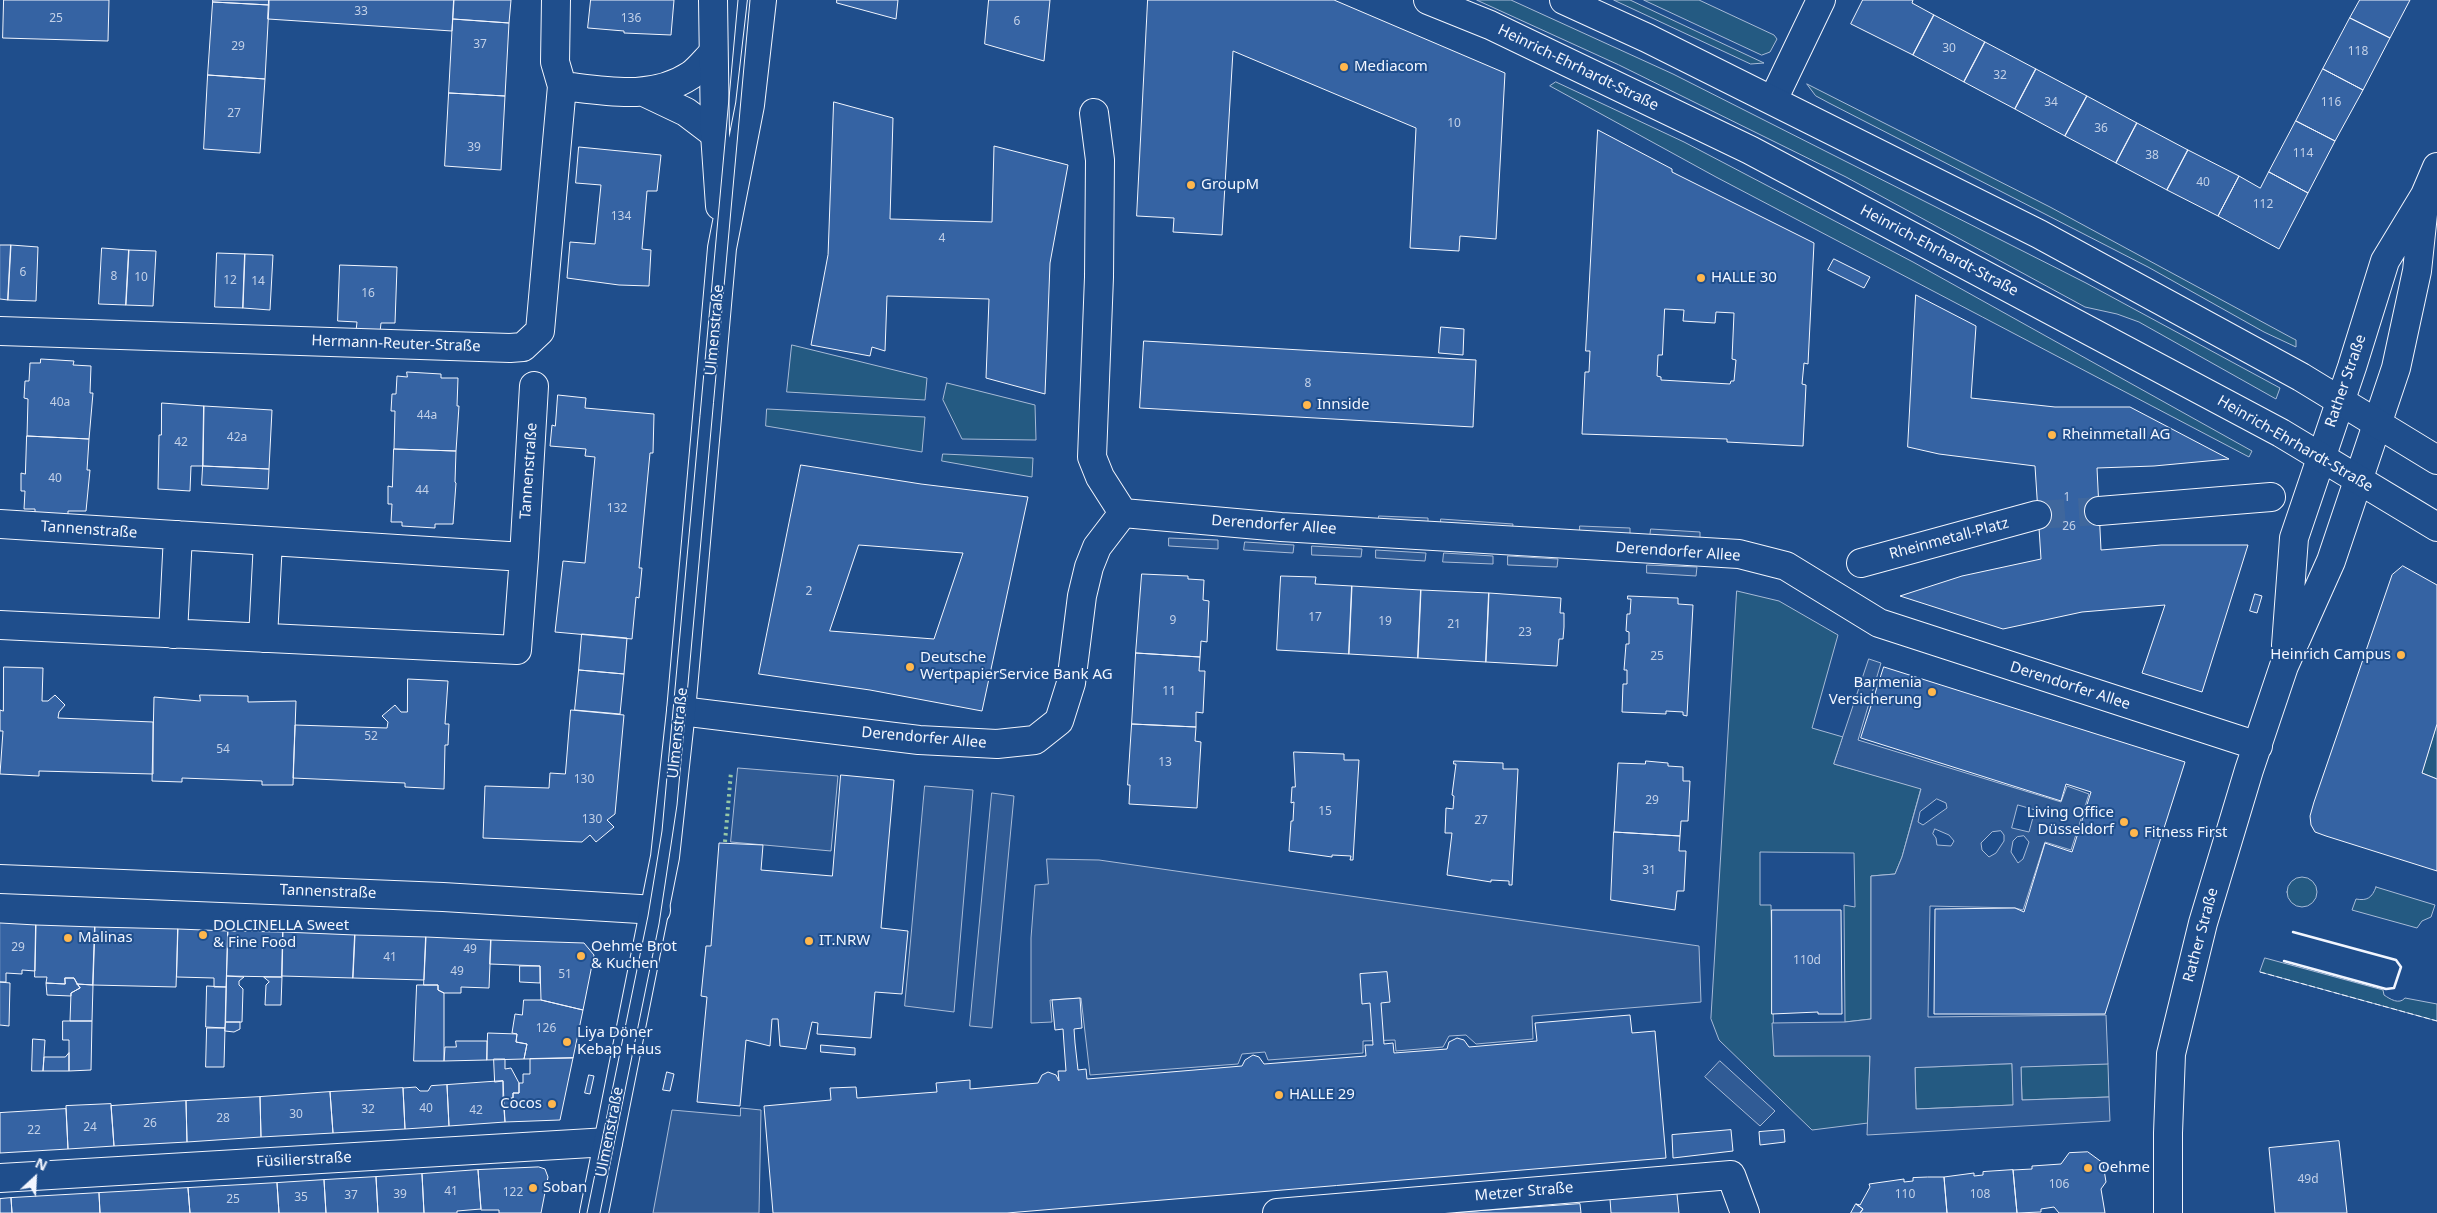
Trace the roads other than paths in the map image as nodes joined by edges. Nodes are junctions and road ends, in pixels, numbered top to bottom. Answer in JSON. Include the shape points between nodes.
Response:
{"nodes":[{"id":1,"x":556,"y":0,"type":"edge"},
{"id":2,"x":713,"y":0,"type":"edge"},
{"id":3,"x":762,"y":0,"type":"edge"},
{"id":4,"x":1428,"y":0,"type":"edge"},
{"id":5,"x":1564,"y":0,"type":"edge"},
{"id":6,"x":1821,"y":0,"type":"edge"},
{"id":7,"x":713,"y":53,"type":"junction"},
{"id":8,"x":562,"y":86,"type":"junction"},
{"id":9,"x":646,"y":93,"type":"junction"},
{"id":10,"x":1774,"y":100,"type":"junction"},
{"id":11,"x":1094,"y":113,"type":"dead end"},
{"id":12,"x":716,"y":134,"type":"junction"},
{"id":13,"x":2437,"y":168,"type":"edge"},
{"id":14,"x":2425,"y":195,"type":"junction"},
{"id":15,"x":722,"y":248,"type":"junction"},
{"id":16,"x":0,"y":331,"type":"edge"},
{"id":17,"x":534,"y":386,"type":"dead end"},
{"id":18,"x":2340,"y":401,"type":"junction"},
{"id":19,"x":2378,"y":424,"type":"junction"},
{"id":20,"x":2321,"y":457,"type":"junction"},
{"id":21,"x":2437,"y":460,"type":"edge"},
{"id":22,"x":2360,"y":480,"type":"junction"},
{"id":23,"x":2271,"y":496,"type":"dead end"},
{"id":24,"x":2099,"y":511,"type":"tunnel mouth"},
{"id":25,"x":1123,"y":513,"type":"junction"},
{"id":26,"x":2037,"y":515,"type":"tunnel mouth"},
{"id":27,"x":0,"y":524,"type":"edge"},
{"id":28,"x":2437,"y":526,"type":"edge"},
{"id":29,"x":178,"y":535,"type":"junction"},
{"id":30,"x":268,"y":541,"type":"junction"},
{"id":31,"x":524,"y":556,"type":"junction"},
{"id":32,"x":1861,"y":563,"type":"dead end"},
{"id":33,"x":0,"y":625,"type":"edge"},
{"id":34,"x":172,"y":634,"type":"junction"},
{"id":35,"x":263,"y":638,"type":"junction"},
{"id":36,"x":2284,"y":666,"type":"junction"},
{"id":37,"x":681,"y":711,"type":"junction"},
{"id":38,"x":2258,"y":746,"type":"junction"},
{"id":39,"x":0,"y":879,"type":"edge"},
{"id":40,"x":656,"y":910,"type":"junction"},
{"id":41,"x":608,"y":1142,"type":"junction"},
{"id":42,"x":0,"y":1178,"type":"edge"},
{"id":43,"x":594,"y":1213,"type":"edge"},
{"id":44,"x":1277,"y":1213,"type":"edge"},
{"id":45,"x":1745,"y":1213,"type":"edge"},
{"id":46,"x":2168,"y":1213,"type":"edge"}],
"edges":[{"from":1,"to":8,"type":"street","via":[[555,62]]},
{"from":2,"to":7,"type":"street","name":"Ulmenstraße"},
{"from":3,"to":15,"type":"street","name":"Ulmenstraße","via":[[750,105]]},
{"from":4,"to":20,"type":"street","name":"Heinrich-Ehrhardt-Straße","via":[[1490,25],[1750,150]]},
{"from":5,"to":10,"type":"street"},
{"from":6,"to":10,"type":"street"},
{"from":7,"to":9,"type":"street","via":[[692,74],[672,86]]},
{"from":7,"to":12,"type":"street","name":"Ulmenstraße"},
{"from":8,"to":9,"type":"street"},
{"from":8,"to":16,"type":"street","name":"Hermann-Reuter-Straße","via":[[540,331],[523,347]]},
{"from":9,"to":12,"type":"street","via":[[686,112]]},
{"from":10,"to":18,"type":"street","via":[[2039,234]]},
{"from":11,"to":25,"type":"street","via":[[1100,160],[1092,457],[1100,477]]},
{"from":12,"to":15,"type":"street","name":"Ulmenstraße"},
{"from":13,"to":14,"type":"street","name":"Rather Straße"},
{"from":14,"to":18,"type":"street","name":"Rather Straße","via":[[2385,261]]},
{"from":14,"to":19,"type":"street","name":"Rather Straße","via":[[2417,271],[2403,340]]},
{"from":15,"to":37,"type":"street","name":"Ulmenstraße"},
{"from":17,"to":31,"type":"street","name":"Tannenstraße"},
{"from":18,"to":19,"type":"street"},
{"from":18,"to":20,"type":"street","name":"Rather Straße"},
{"from":19,"to":21,"type":"street"},
{"from":19,"to":22,"type":"street","name":"Rather Straße"},
{"from":20,"to":22,"type":"street","name":"Heinrich-Ehrhardt-Straße"},
{"from":20,"to":36,"type":"street","name":"Rather Straße","via":[[2294,538]]},
{"from":22,"to":28,"type":"street","name":"Heinrich-Ehrhardt-Straße"},
{"from":22,"to":36,"type":"street","name":"Rather Straße","via":[[2331,561]]},
{"from":23,"to":24,"type":"street"},
{"from":25,"to":37,"type":"street","name":"Derendorfer Allee","via":[[1097,547],[1089,567],[1071,683],[1060,721],[1035,740],[997,744],[919,740]]},
{"from":25,"to":38,"type":"street","name":"Derendorfer Allee","via":[[1281,527],[1739,554],[1786,566],[1879,623]]},
{"from":26,"to":32,"type":"street","name":"Rheinmetall-Platz"},
{"from":27,"to":29,"type":"street","name":"Tannenstraße"},
{"from":29,"to":30,"type":"street","name":"Tannenstraße"},
{"from":29,"to":34,"type":"street"},
{"from":30,"to":31,"type":"street","name":"Tannenstraße"},
{"from":30,"to":35,"type":"street"},
{"from":31,"to":35,"type":"street","name":"Tannenstraße","via":[[517,650]]},
{"from":33,"to":34,"type":"street","name":"Tannenstraße"},
{"from":34,"to":35,"type":"street","name":"Tannenstraße"},
{"from":36,"to":38,"type":"street","name":"Rather Straße"},
{"from":37,"to":40,"type":"street","name":"Ulmenstraße"},
{"from":38,"to":46,"type":"street","name":"Rather Straße","via":[[2205,917],[2171,1054]]},
{"from":39,"to":40,"type":"street","name":"Tannenstraße","via":[[433,896]]},
{"from":40,"to":41,"type":"street","name":"Ulmenstraße"},
{"from":41,"to":42,"type":"street","name":"Füsilierstraße"},
{"from":41,"to":43,"type":"street","name":"Ulmenstraße"},
{"from":44,"to":45,"type":"street","name":"Metzer Straße","via":[[1731,1175]]}]}
